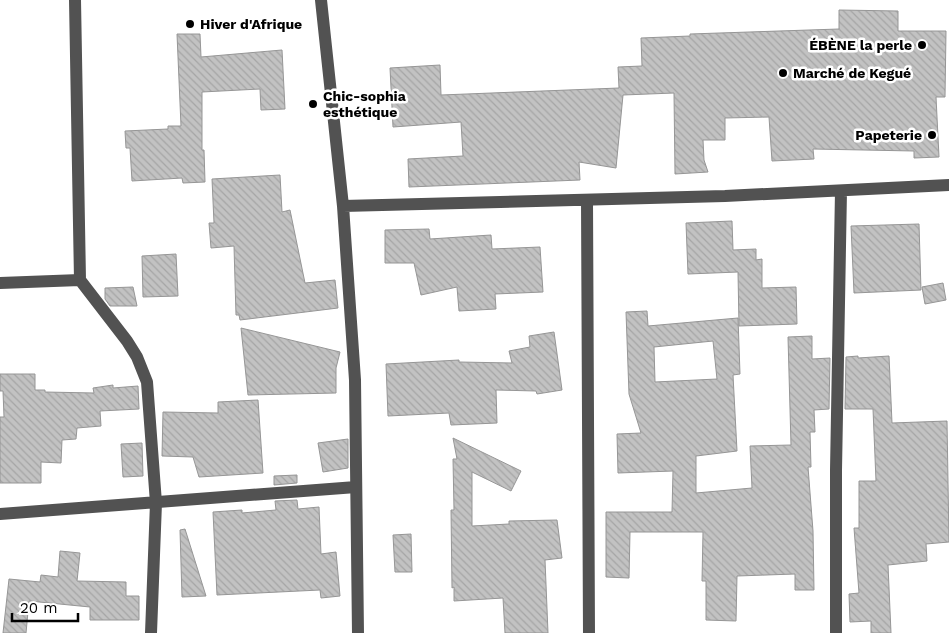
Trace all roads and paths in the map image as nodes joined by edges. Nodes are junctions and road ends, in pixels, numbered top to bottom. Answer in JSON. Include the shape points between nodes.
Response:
{"nodes":[{"id":1,"x":75,"y":0,"type":"edge"},
{"id":2,"x":321,"y":0,"type":"edge"},
{"id":3,"x":949,"y":185,"type":"edge"},
{"id":4,"x":841,"y":191,"type":"junction"},
{"id":5,"x":587,"y":200,"type":"junction"},
{"id":6,"x":343,"y":206,"type":"junction"},
{"id":7,"x":80,"y":280,"type":"junction"},
{"id":8,"x":0,"y":283,"type":"edge"},
{"id":9,"x":356,"y":487,"type":"junction"},
{"id":10,"x":156,"y":502,"type":"junction"},
{"id":11,"x":0,"y":514,"type":"edge"},
{"id":12,"x":151,"y":633,"type":"edge"},
{"id":13,"x":358,"y":633,"type":"edge"},
{"id":14,"x":589,"y":633,"type":"edge"},
{"id":15,"x":836,"y":633,"type":"edge"}],
"edges":[{"from":1,"to":7,"type":"street"},
{"from":2,"to":6,"type":"street"},
{"from":3,"to":4,"type":"street"},
{"from":4,"to":5,"type":"street"},
{"from":4,"to":15,"type":"street"},
{"from":5,"to":6,"type":"street"},
{"from":5,"to":14,"type":"street"},
{"from":6,"to":9,"type":"street","via":[[355,380]]},
{"from":7,"to":8,"type":"street"},
{"from":7,"to":10,"type":"street","via":[[128,341],[147,382]]},
{"from":9,"to":10,"type":"street"},
{"from":9,"to":13,"type":"street"},
{"from":10,"to":11,"type":"street"},
{"from":10,"to":12,"type":"street"}]}
